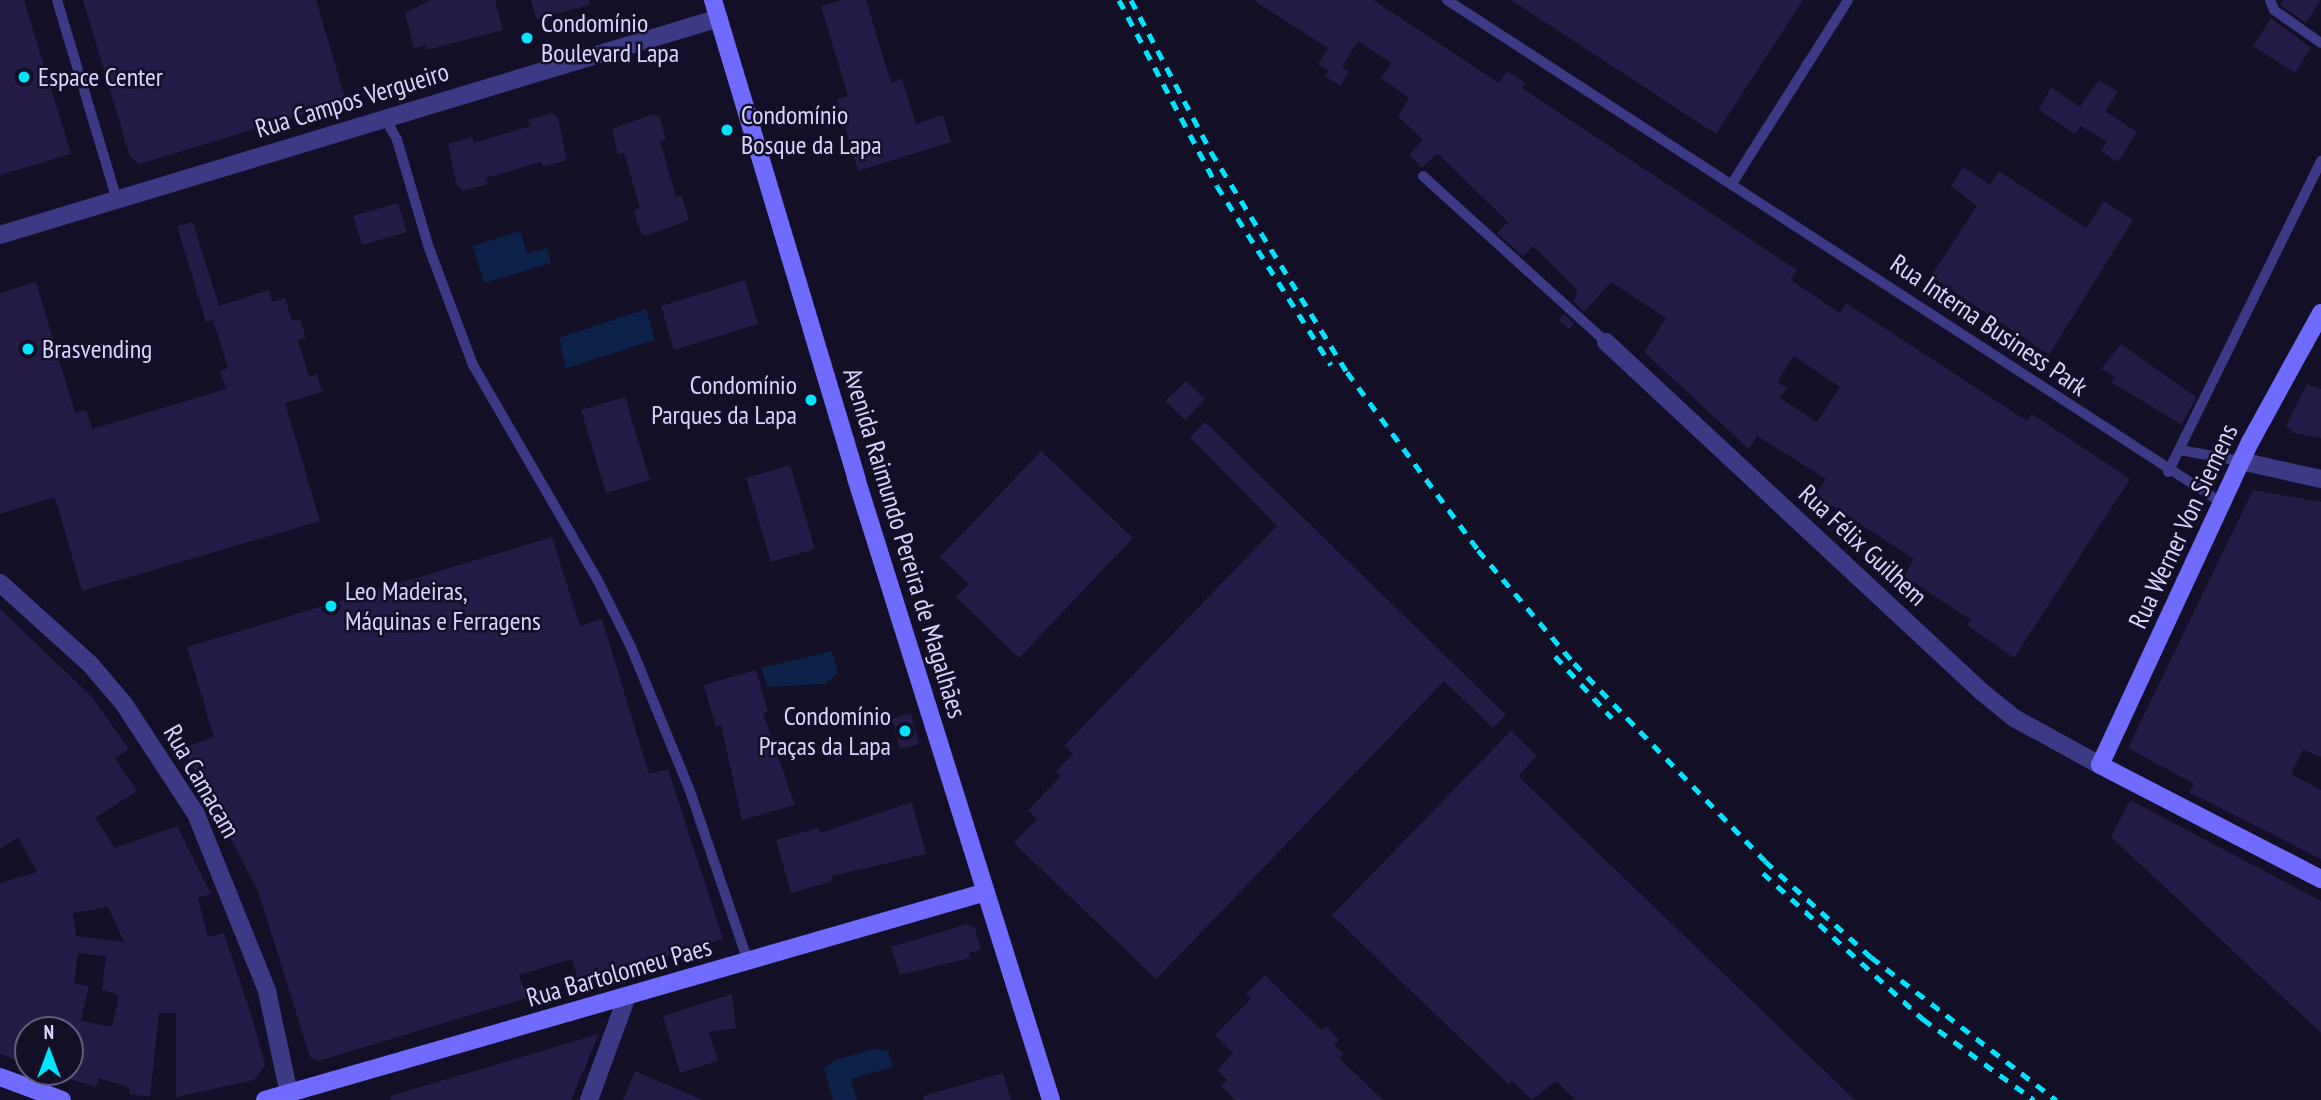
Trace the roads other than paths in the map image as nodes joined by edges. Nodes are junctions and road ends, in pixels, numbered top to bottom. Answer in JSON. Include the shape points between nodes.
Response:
{"nodes":[{"id":1,"x":57,"y":0,"type":"edge"},
{"id":2,"x":713,"y":0,"type":"edge"},
{"id":3,"x":1447,"y":0,"type":"edge"},
{"id":4,"x":1848,"y":0,"type":"edge"},
{"id":5,"x":2270,"y":0,"type":"edge"},
{"id":6,"x":719,"y":18,"type":"junction"},
{"id":7,"x":2321,"y":43,"type":"edge"},
{"id":8,"x":386,"y":118,"type":"junction"},
{"id":9,"x":2321,"y":161,"type":"edge"},
{"id":10,"x":1423,"y":176,"type":"dead end"},
{"id":11,"x":1733,"y":182,"type":"junction"},
{"id":12,"x":116,"y":197,"type":"junction"},
{"id":13,"x":0,"y":235,"type":"edge"},
{"id":14,"x":2321,"y":313,"type":"edge"},
{"id":15,"x":1606,"y":342,"type":"joint"},
{"id":16,"x":2180,"y":450,"type":"junction"},
{"id":17,"x":2240,"y":461,"type":"junction"},
{"id":18,"x":2168,"y":472,"type":"junction"},
{"id":19,"x":2321,"y":479,"type":"edge"},
{"id":20,"x":2222,"y":503,"type":"junction"},
{"id":21,"x":0,"y":583,"type":"edge"},
{"id":22,"x":2100,"y":765,"type":"junction"},
{"id":23,"x":2321,"y":879,"type":"edge"},
{"id":24,"x":986,"y":892,"type":"junction"},
{"id":25,"x":748,"y":961,"type":"junction"},
{"id":26,"x":627,"y":996,"type":"junction"},
{"id":27,"x":0,"y":1077,"type":"edge"},
{"id":28,"x":289,"y":1094,"type":"junction"},
{"id":29,"x":62,"y":1100,"type":"edge"},
{"id":30,"x":265,"y":1100,"type":"edge"},
{"id":31,"x":589,"y":1100,"type":"edge"},
{"id":32,"x":1051,"y":1100,"type":"edge"}],
"edges":[{"from":1,"to":12,"type":"lane"},
{"from":2,"to":6,"type":"street","name":"Avenida Raimundo Pereira de Magalhães"},
{"from":3,"to":11,"type":"lane","name":"Rua Interna Business Park"},
{"from":4,"to":11,"type":"lane"},
{"from":5,"to":7,"type":"lane","via":[[2274,10]]},
{"from":6,"to":8,"type":"street","name":"Rua Campos Vergueiro"},
{"from":6,"to":24,"type":"street","name":"Avenida Raimundo Pereira de Magalhães"},
{"from":8,"to":12,"type":"street","name":"Rua Campos Vergueiro"},
{"from":8,"to":25,"type":"lane","via":[[473,365],[597,579],[631,647],[690,791]]},
{"from":9,"to":16,"type":"lane"},
{"from":10,"to":15,"type":"lane","name":"Rua Félix Guilhem"},
{"from":11,"to":18,"type":"lane","name":"Rua Interna Business Park"},
{"from":12,"to":13,"type":"street","name":"Rua Campos Vergueiro"},
{"from":14,"to":17,"type":"street","name":"Rua Werner Von Siemens"},
{"from":15,"to":22,"type":"street","name":"Rua Félix Guilhem","via":[[1982,692],[2014,718]]},
{"from":16,"to":17,"type":"lane"},
{"from":16,"to":18,"type":"lane"},
{"from":17,"to":19,"type":"street"},
{"from":17,"to":20,"type":"street","name":"Rua Werner Von Siemens"},
{"from":18,"to":20,"type":"lane","name":"Rua Interna Business Park"},
{"from":20,"to":22,"type":"street","name":"Rua Werner Von Siemens"},
{"from":21,"to":28,"type":"street","name":"Rua Camacam","via":[[46,622],[115,694],[196,814],[267,991]]},
{"from":22,"to":23,"type":"street","name":"Rua Félix Guilhem"},
{"from":24,"to":25,"type":"street","name":"Rua Bartolomeu Paes"},
{"from":24,"to":32,"type":"street","name":"Avenida Raimundo Pereira de Magalhães"},
{"from":25,"to":26,"type":"street","name":"Rua Bartolomeu Paes"},
{"from":26,"to":28,"type":"street","name":"Rua Bartolomeu Paes"},
{"from":26,"to":31,"type":"street"},
{"from":27,"to":29,"type":"street"},
{"from":28,"to":30,"type":"street","name":"Rua Bartolomeu Paes"}]}
